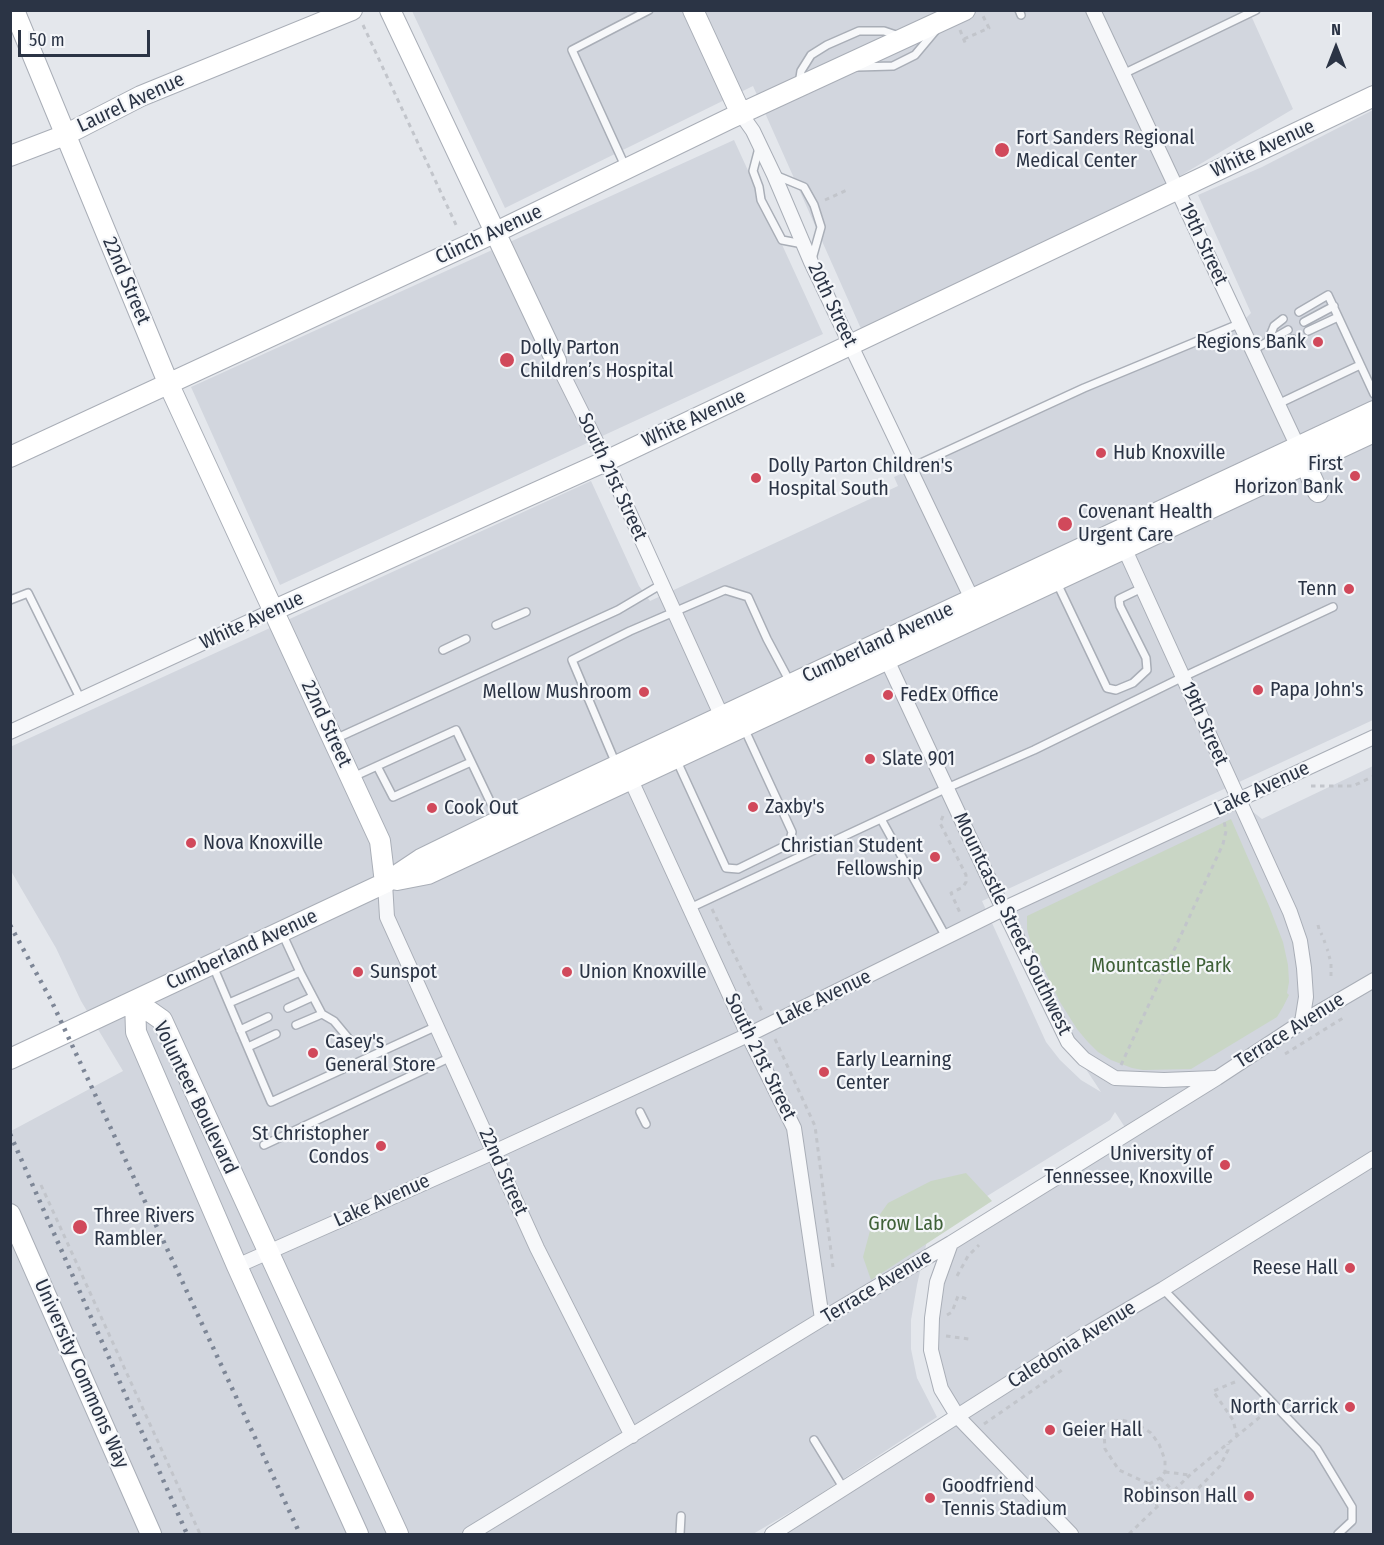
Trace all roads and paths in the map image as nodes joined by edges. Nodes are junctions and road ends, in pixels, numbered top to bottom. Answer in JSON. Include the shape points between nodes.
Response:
{"nodes":[{"id":1,"x":14,"y":10,"type":"edge"},
{"id":2,"x":390,"y":10,"type":"edge"},
{"id":3,"x":649,"y":10,"type":"edge"},
{"id":4,"x":693,"y":10,"type":"edge"},
{"id":5,"x":1093,"y":10,"type":"edge"},
{"id":6,"x":1256,"y":10,"type":"edge"},
{"id":7,"x":974,"y":13,"type":"edge"},
{"id":8,"x":357,"y":17,"type":"edge"},
{"id":9,"x":943,"y":21,"type":"junction"},
{"id":10,"x":904,"y":38,"type":"junction"},
{"id":11,"x":966,"y":45,"type":"dead end"},
{"id":12,"x":842,"y":67,"type":"junction"},
{"id":13,"x":1123,"y":74,"type":"junction"},
{"id":14,"x":799,"y":87,"type":"junction"},
{"id":15,"x":1374,"y":96,"type":"edge"},
{"id":16,"x":741,"y":114,"type":"junction"},
{"id":17,"x":64,"y":135,"type":"junction"},
{"id":18,"x":760,"y":145,"type":"junction"},
{"id":19,"x":10,"y":156,"type":"edge"},
{"id":20,"x":627,"y":169,"type":"junction"},
{"id":21,"x":774,"y":175,"type":"junction"},
{"id":22,"x":1178,"y":190,"type":"junction"},
{"id":23,"x":457,"y":227,"type":"dead end"},
{"id":24,"x":494,"y":233,"type":"junction"},
{"id":25,"x":804,"y":244,"type":"junction"},
{"id":26,"x":812,"y":262,"type":"junction"},
{"id":27,"x":1334,"y":306,"type":"junction"},
{"id":28,"x":1299,"y":312,"type":"dead end"},
{"id":29,"x":1338,"y":317,"type":"junction"},
{"id":30,"x":1283,"y":319,"type":"dead end"},
{"id":31,"x":1241,"y":322,"type":"junction"},
{"id":32,"x":1304,"y":322,"type":"dead end"},
{"id":33,"x":1288,"y":330,"type":"dead end"},
{"id":34,"x":1308,"y":331,"type":"dead end"},
{"id":35,"x":1293,"y":339,"type":"dead end"},
{"id":36,"x":1269,"y":341,"type":"junction"},
{"id":37,"x":851,"y":344,"type":"junction"},
{"id":38,"x":1253,"y":350,"type":"junction"},
{"id":39,"x":556,"y":361,"type":"joint"},
{"id":40,"x":1360,"y":365,"type":"junction"},
{"id":41,"x":169,"y":384,"type":"junction"},
{"id":42,"x":1374,"y":394,"type":"edge"},
{"id":43,"x":1278,"y":404,"type":"junction"},
{"id":44,"x":1374,"y":411,"type":"edge"},
{"id":45,"x":1374,"y":432,"type":"edge"},
{"id":46,"x":1301,"y":454,"type":"junction"},
{"id":47,"x":10,"y":457,"type":"edge"},
{"id":48,"x":606,"y":461,"type":"junction"},
{"id":49,"x":910,"y":468,"type":"junction"},
{"id":50,"x":1318,"y":492,"type":"dead end"},
{"id":51,"x":1120,"y":540,"type":"junction"},
{"id":52,"x":1056,"y":580,"type":"junction"},
{"id":53,"x":662,"y":584,"type":"junction"},
{"id":54,"x":1142,"y":588,"type":"junction"},
{"id":55,"x":10,"y":600,"type":"edge"},
{"id":56,"x":1333,"y":607,"type":"dead end"},
{"id":57,"x":975,"y":608,"type":"junction"},
{"id":58,"x":272,"y":611,"type":"junction"},
{"id":59,"x":526,"y":612,"type":"dead end"},
{"id":60,"x":674,"y":612,"type":"junction"},
{"id":61,"x":496,"y":625,"type":"dead end"},
{"id":62,"x":466,"y":639,"type":"dead end"},
{"id":63,"x":443,"y":650,"type":"dead end"},
{"id":64,"x":887,"y":660,"type":"junction"},
{"id":65,"x":1183,"y":677,"type":"junction"},
{"id":66,"x":791,"y":684,"type":"junction"},
{"id":67,"x":81,"y":700,"type":"junction"},
{"id":68,"x":731,"y":725,"type":"junction"},
{"id":69,"x":10,"y":732,"type":"edge"},
{"id":70,"x":1374,"y":737,"type":"edge"},
{"id":71,"x":333,"y":740,"type":"junction"},
{"id":72,"x":676,"y":758,"type":"junction"},
{"id":73,"x":471,"y":762,"type":"junction"},
{"id":74,"x":377,"y":766,"type":"junction"},
{"id":75,"x":623,"y":772,"type":"junction"},
{"id":76,"x":1374,"y":776,"type":"edge"},
{"id":77,"x":351,"y":778,"type":"junction"},
{"id":78,"x":1311,"y":786,"type":"dead end"},
{"id":79,"x":947,"y":788,"type":"junction"},
{"id":80,"x":1238,"y":800,"type":"junction"},
{"id":81,"x":956,"y":808,"type":"junction"},
{"id":82,"x":1221,"y":808,"type":"junction"},
{"id":83,"x":881,"y":819,"type":"junction"},
{"id":84,"x":500,"y":821,"type":"junction"},
{"id":85,"x":385,"y":883,"type":"junction"},
{"id":86,"x":708,"y":900,"type":"junction"},
{"id":87,"x":690,"y":908,"type":"junction"},
{"id":88,"x":1003,"y":909,"type":"junction"},
{"id":89,"x":968,"y":927,"type":"junction"},
{"id":90,"x":281,"y":932,"type":"junction"},
{"id":91,"x":946,"y":938,"type":"junction"},
{"id":92,"x":213,"y":964,"type":"junction"},
{"id":93,"x":300,"y":972,"type":"junction"},
{"id":94,"x":1374,"y":980,"type":"edge"},
{"id":95,"x":312,"y":998,"type":"junction"},
{"id":96,"x":135,"y":1001,"type":"junction"},
{"id":97,"x":228,"y":1003,"type":"junction"},
{"id":98,"x":288,"y":1008,"type":"dead end"},
{"id":99,"x":322,"y":1014,"type":"junction"},
{"id":100,"x":1346,"y":1016,"type":"dead end"},
{"id":101,"x":268,"y":1017,"type":"dead end"},
{"id":102,"x":1302,"y":1022,"type":"junction"},
{"id":103,"x":296,"y":1025,"type":"dead end"},
{"id":104,"x":769,"y":1025,"type":"junction"},
{"id":105,"x":437,"y":1026,"type":"junction"},
{"id":106,"x":240,"y":1030,"type":"junction"},
{"id":107,"x":276,"y":1034,"type":"dead end"},
{"id":108,"x":748,"y":1035,"type":"junction"},
{"id":109,"x":349,"y":1039,"type":"dead end"},
{"id":110,"x":248,"y":1047,"type":"junction"},
{"id":111,"x":1281,"y":1056,"type":"dead end"},
{"id":112,"x":452,"y":1057,"type":"junction"},
{"id":113,"x":10,"y":1059,"type":"edge"},
{"id":114,"x":1115,"y":1078,"type":"junction"},
{"id":115,"x":1217,"y":1078,"type":"junction"},
{"id":116,"x":640,"y":1112,"type":"dead end"},
{"id":117,"x":646,"y":1124,"type":"dead end"},
{"id":118,"x":264,"y":1145,"type":"dead end"},
{"id":119,"x":494,"y":1152,"type":"junction"},
{"id":120,"x":1374,"y":1158,"type":"edge"},
{"id":121,"x":41,"y":1185,"type":"dead end"},
{"id":122,"x":10,"y":1214,"type":"edge"},
{"id":123,"x":951,"y":1243,"type":"junction"},
{"id":124,"x":981,"y":1243,"type":"dead end"},
{"id":125,"x":269,"y":1252,"type":"junction"},
{"id":126,"x":237,"y":1266,"type":"junction"},
{"id":127,"x":955,"y":1280,"type":"dead end"},
{"id":128,"x":1163,"y":1288,"type":"junction"},
{"id":129,"x":970,"y":1300,"type":"dead end"},
{"id":130,"x":945,"y":1309,"type":"dead end"},
{"id":131,"x":822,"y":1319,"type":"junction"},
{"id":132,"x":944,"y":1327,"type":"dead end"},
{"id":133,"x":944,"y":1336,"type":"junction"},
{"id":134,"x":969,"y":1339,"type":"dead end"},
{"id":135,"x":945,"y":1344,"type":"dead end"},
{"id":136,"x":1248,"y":1377,"type":"junction"},
{"id":137,"x":1274,"y":1405,"type":"junction"},
{"id":138,"x":958,"y":1417,"type":"junction"},
{"id":139,"x":632,"y":1436,"type":"junction"},
{"id":140,"x":1237,"y":1436,"type":"junction"},
{"id":141,"x":814,"y":1440,"type":"dead end"},
{"id":142,"x":1228,"y":1443,"type":"junction"},
{"id":143,"x":1165,"y":1472,"type":"junction"},
{"id":144,"x":1190,"y":1475,"type":"junction"},
{"id":145,"x":1160,"y":1478,"type":"junction"},
{"id":146,"x":1149,"y":1484,"type":"junction"},
{"id":147,"x":844,"y":1489,"type":"junction"},
{"id":148,"x":1174,"y":1491,"type":"junction"},
{"id":149,"x":1157,"y":1507,"type":"junction"},
{"id":150,"x":681,"y":1516,"type":"dead end"},
{"id":151,"x":151,"y":1534,"type":"edge"},
{"id":152,"x":200,"y":1534,"type":"edge"},
{"id":153,"x":358,"y":1534,"type":"edge"},
{"id":154,"x":398,"y":1534,"type":"edge"},
{"id":155,"x":470,"y":1534,"type":"edge"},
{"id":156,"x":680,"y":1534,"type":"edge"},
{"id":157,"x":772,"y":1534,"type":"edge"},
{"id":158,"x":1071,"y":1534,"type":"edge"},
{"id":159,"x":1129,"y":1534,"type":"edge"},
{"id":160,"x":1338,"y":1534,"type":"edge"}],
"edges":[{"from":1,"to":17,"type":"street","name":"22nd Street"},
{"from":2,"to":24,"type":"street","name":"South 21st Street"},
{"from":3,"to":20,"type":"lane","via":[[572,50]]},
{"from":4,"to":16,"type":"street","name":"20th Street"},
{"from":5,"to":13,"type":"street","name":"19th Street"},
{"from":6,"to":13,"type":"lane"},
{"from":7,"to":9,"type":"street","name":"Clinch Avenue"},
{"from":7,"to":11,"type":"path","via":[[989,28],[964,39]]},
{"from":8,"to":17,"type":"street","name":"Laurel Avenue","via":[[141,96]]},
{"from":8,"to":23,"type":"path"},
{"from":9,"to":10,"type":"street","name":"Clinch Avenue"},
{"from":9,"to":12,"type":"lane","via":[[919,51],[893,66]]},
{"from":10,"to":12,"type":"street","name":"Clinch Avenue"},
{"from":10,"to":14,"type":"lane","via":[[871,30],[827,45],[811,55],[801,71]]},
{"from":12,"to":14,"type":"street","name":"Clinch Avenue"},
{"from":13,"to":22,"type":"street","name":"19th Street"},
{"from":14,"to":16,"type":"street","name":"Clinch Avenue"},
{"from":15,"to":22,"type":"street","name":"White Avenue"},
{"from":16,"to":18,"type":"street","name":"20th Street"},
{"from":16,"to":20,"type":"street","name":"Clinch Avenue"},
{"from":17,"to":19,"type":"street","name":"Laurel Avenue"},
{"from":17,"to":41,"type":"street","name":"22nd Street"},
{"from":18,"to":21,"type":"street","name":"20th Street"},
{"from":18,"to":25,"type":"lane","via":[[753,171],[761,200],[782,240]]},
{"from":20,"to":24,"type":"street","name":"Clinch Avenue"},
{"from":21,"to":25,"type":"street","name":"20th Street"},
{"from":21,"to":26,"type":"lane","via":[[804,188],[819,217],[819,240]]},
{"from":22,"to":31,"type":"street","name":"19th Street"},
{"from":22,"to":37,"type":"street","name":"White Avenue"},
{"from":24,"to":39,"type":"street","name":"South 21st Street"},
{"from":24,"to":41,"type":"street","name":"Clinch Avenue"},
{"from":25,"to":26,"type":"street","name":"20th Street"},
{"from":26,"to":37,"type":"street","name":"20th Street"},
{"from":27,"to":28,"type":"lane","via":[[1328,295]]},
{"from":27,"to":29,"type":"lane"},
{"from":27,"to":32,"type":"lane"},
{"from":29,"to":34,"type":"lane"},
{"from":29,"to":40,"type":"lane"},
{"from":30,"to":36,"type":"lane","via":[[1274,326]]},
{"from":31,"to":38,"type":"street","name":"19th Street"},
{"from":31,"to":49,"type":"lane"},
{"from":33,"to":36,"type":"lane"},
{"from":35,"to":36,"type":"lane","via":[[1282,344]]},
{"from":36,"to":38,"type":"lane"},
{"from":37,"to":48,"type":"street","name":"White Avenue"},
{"from":37,"to":49,"type":"street","name":"20th Street"},
{"from":38,"to":43,"type":"street","name":"19th Street"},
{"from":39,"to":48,"type":"street","name":"South 21st Street"},
{"from":40,"to":42,"type":"lane"},
{"from":40,"to":43,"type":"lane"},
{"from":41,"to":47,"type":"street","name":"Clinch Avenue"},
{"from":41,"to":58,"type":"street","name":"22nd Street"},
{"from":43,"to":46,"type":"street","name":"19th Street"},
{"from":44,"to":46,"type":"street","name":"Cumberland Avenue"},
{"from":45,"to":46,"type":"street","name":"Cumberland Avenue"},
{"from":46,"to":50,"type":"street"},
{"from":46,"to":51,"type":"street","name":"Cumberland Avenue"},
{"from":48,"to":53,"type":"street","name":"South 21st Street"},
{"from":48,"to":58,"type":"street","name":"White Avenue"},
{"from":49,"to":57,"type":"street","name":"20th Street"},
{"from":51,"to":52,"type":"street","name":"Cumberland Avenue"},
{"from":51,"to":54,"type":"street","name":"19th Street"},
{"from":51,"to":57,"type":"street","name":"Cumberland Avenue"},
{"from":52,"to":54,"type":"lane","via":[[1107,688],[1116,690],[1133,683],[1147,670],[1146,658],[1119,599]]},
{"from":52,"to":57,"type":"street","name":"Cumberland Avenue"},
{"from":53,"to":60,"type":"street","name":"South 21st Street"},
{"from":53,"to":71,"type":"lane","via":[[618,610]]},
{"from":54,"to":65,"type":"street","name":"19th Street"},
{"from":55,"to":67,"type":"lane","via":[[28,593]]},
{"from":56,"to":65,"type":"lane"},
{"from":57,"to":64,"type":"street","name":"Cumberland Avenue"},
{"from":57,"to":66,"type":"street","name":"Cumberland Avenue"},
{"from":58,"to":67,"type":"street","name":"White Avenue"},
{"from":58,"to":71,"type":"street","name":"22nd Street"},
{"from":59,"to":61,"type":"lane"},
{"from":60,"to":66,"type":"lane","via":[[725,590],[748,597]]},
{"from":60,"to":68,"type":"street","name":"South 21st Street"},
{"from":60,"to":75,"type":"lane","via":[[572,660]]},
{"from":62,"to":63,"type":"lane"},
{"from":64,"to":68,"type":"street","name":"Cumberland Avenue"},
{"from":64,"to":79,"type":"street","name":"Mountcastle Street Southwest"},
{"from":65,"to":79,"type":"lane"},
{"from":65,"to":80,"type":"street","name":"19th Street"},
{"from":66,"to":68,"type":"street","name":"Cumberland Avenue"},
{"from":67,"to":69,"type":"street","name":"White Avenue"},
{"from":68,"to":72,"type":"street","name":"Cumberland Avenue"},
{"from":68,"to":72,"type":"lane","via":[[792,832],[789,844],[738,869],[726,868]]},
{"from":68,"to":75,"type":"street","name":"Cumberland Avenue"},
{"from":70,"to":80,"type":"street","name":"Lake Avenue"},
{"from":71,"to":77,"type":"street","name":"22nd Street"},
{"from":72,"to":75,"type":"street","name":"Cumberland Avenue"},
{"from":73,"to":74,"type":"lane","via":[[393,797]]},
{"from":73,"to":74,"type":"lane","via":[[456,730]]},
{"from":73,"to":84,"type":"lane"},
{"from":74,"to":77,"type":"lane"},
{"from":75,"to":84,"type":"street","name":"Cumberland Avenue"},
{"from":75,"to":85,"type":"street","name":"Cumberland Avenue","via":[[428,874]]},
{"from":75,"to":87,"type":"street","name":"South 21st Street"},
{"from":76,"to":78,"type":"path","via":[[1353,786]]},
{"from":77,"to":85,"type":"street","name":"22nd Street","via":[[380,841]]},
{"from":79,"to":81,"type":"street","name":"Mountcastle Street Southwest"},
{"from":79,"to":83,"type":"lane"},
{"from":80,"to":82,"type":"street","name":"Lake Avenue"},
{"from":80,"to":102,"type":"street","name":"19th Street","via":[[1300,941],[1306,998]]},
{"from":81,"to":88,"type":"street","name":"Mountcastle Street Southwest"},
{"from":81,"to":89,"type":"path","via":[[943,816],[940,823],[966,875],[963,887],[951,893]]},
{"from":82,"to":88,"type":"street","name":"Lake Avenue"},
{"from":82,"to":114,"type":"path","via":[[1226,831],[1223,844]]},
{"from":83,"to":86,"type":"lane"},
{"from":83,"to":91,"type":"lane"},
{"from":84,"to":85,"type":"street","name":"Cumberland Avenue","via":[[421,859]]},
{"from":85,"to":90,"type":"street","name":"Cumberland Avenue"},
{"from":85,"to":105,"type":"street","name":"22nd Street","via":[[387,917]]},
{"from":86,"to":87,"type":"lane"},
{"from":86,"to":104,"type":"path"},
{"from":87,"to":108,"type":"street","name":"South 21st Street"},
{"from":88,"to":89,"type":"street","name":"Lake Avenue"},
{"from":88,"to":114,"type":"street","name":"Mountcastle Street Southwest","via":[[1068,1042],[1084,1059]]},
{"from":89,"to":91,"type":"street","name":"Lake Avenue"},
{"from":90,"to":92,"type":"street","name":"Cumberland Avenue"},
{"from":90,"to":93,"type":"lane"},
{"from":91,"to":104,"type":"street","name":"Lake Avenue"},
{"from":92,"to":96,"type":"street","name":"Cumberland Avenue"},
{"from":92,"to":97,"type":"lane"},
{"from":93,"to":95,"type":"lane"},
{"from":93,"to":97,"type":"lane"},
{"from":94,"to":102,"type":"street","name":"Terrace Avenue"},
{"from":95,"to":98,"type":"lane"},
{"from":95,"to":99,"type":"lane"},
{"from":96,"to":113,"type":"street","name":"Cumberland Avenue"},
{"from":96,"to":125,"type":"street","name":"Volunteer Boulevard","via":[[162,1020]]},
{"from":96,"to":126,"type":"street","name":"Volunteer Boulevard","via":[[136,1032]]},
{"from":97,"to":106,"type":"lane"},
{"from":99,"to":103,"type":"lane"},
{"from":99,"to":109,"type":"lane","via":[[334,1021]]},
{"from":100,"to":111,"type":"path"},
{"from":101,"to":106,"type":"lane"},
{"from":102,"to":115,"type":"street","name":"Terrace Avenue"},
{"from":104,"to":108,"type":"street","name":"Lake Avenue"},
{"from":105,"to":110,"type":"lane","via":[[271,1101]]},
{"from":105,"to":112,"type":"street","name":"22nd Street"},
{"from":106,"to":110,"type":"lane"},
{"from":107,"to":110,"type":"lane"},
{"from":108,"to":119,"type":"street","name":"Lake Avenue"},
{"from":108,"to":131,"type":"street","name":"South 21st Street","via":[[794,1128]]},
{"from":112,"to":118,"type":"lane"},
{"from":112,"to":119,"type":"street","name":"22nd Street"},
{"from":114,"to":115,"type":"street","name":"Mountcastle Street Southwest"},
{"from":115,"to":123,"type":"street","name":"Terrace Avenue"},
{"from":116,"to":117,"type":"lane"},
{"from":119,"to":125,"type":"street","name":"Lake Avenue"},
{"from":119,"to":139,"type":"street","name":"22nd Street","via":[[537,1248]]},
{"from":120,"to":128,"type":"street","name":"Caledonia Avenue"},
{"from":121,"to":152,"type":"path"},
{"from":122,"to":151,"type":"street","name":"University Commons Way"},
{"from":123,"to":131,"type":"street","name":"Terrace Avenue"},
{"from":123,"to":138,"type":"street","via":[[937,1282],[931,1350],[941,1389]]},
{"from":124,"to":127,"type":"path","via":[[968,1256]]},
{"from":125,"to":126,"type":"street","name":"Lake Avenue"},
{"from":125,"to":154,"type":"street","name":"Volunteer Boulevard"},
{"from":126,"to":153,"type":"street","name":"Volunteer Boulevard"},
{"from":128,"to":136,"type":"lane"},
{"from":128,"to":138,"type":"street","name":"Caledonia Avenue"},
{"from":129,"to":130,"type":"path","via":[[958,1296],[952,1312],[943,1318]]},
{"from":131,"to":139,"type":"street","name":"Terrace Avenue"},
{"from":132,"to":133,"type":"path"},
{"from":133,"to":134,"type":"path"},
{"from":133,"to":135,"type":"path"},
{"from":136,"to":137,"type":"lane"},
{"from":136,"to":140,"type":"path","via":[[1213,1391],[1233,1420]]},
{"from":137,"to":140,"type":"path"},
{"from":137,"to":160,"type":"lane","via":[[1317,1449],[1352,1507],[1352,1521]]},
{"from":138,"to":147,"type":"street","name":"Caledonia Avenue"},
{"from":138,"to":158,"type":"street"},
{"from":139,"to":155,"type":"street","name":"Terrace Avenue"},
{"from":140,"to":142,"type":"path"},
{"from":141,"to":147,"type":"lane"},
{"from":142,"to":144,"type":"path"},
{"from":142,"to":148,"type":"path","via":[[1220,1466],[1185,1502]]},
{"from":143,"to":144,"type":"path"},
{"from":143,"to":145,"type":"path"},
{"from":143,"to":146,"type":"path","via":[[1165,1460],[1151,1433],[1122,1419],[1110,1422],[1104,1431],[1105,1449],[1119,1470]]},
{"from":144,"to":148,"type":"path"},
{"from":145,"to":146,"type":"path"},
{"from":145,"to":148,"type":"path"},
{"from":146,"to":149,"type":"path","via":[[1154,1489]]},
{"from":147,"to":157,"type":"street","name":"Caledonia Avenue"},
{"from":148,"to":149,"type":"path"},
{"from":149,"to":159,"type":"path"},
{"from":150,"to":156,"type":"lane"}]}
